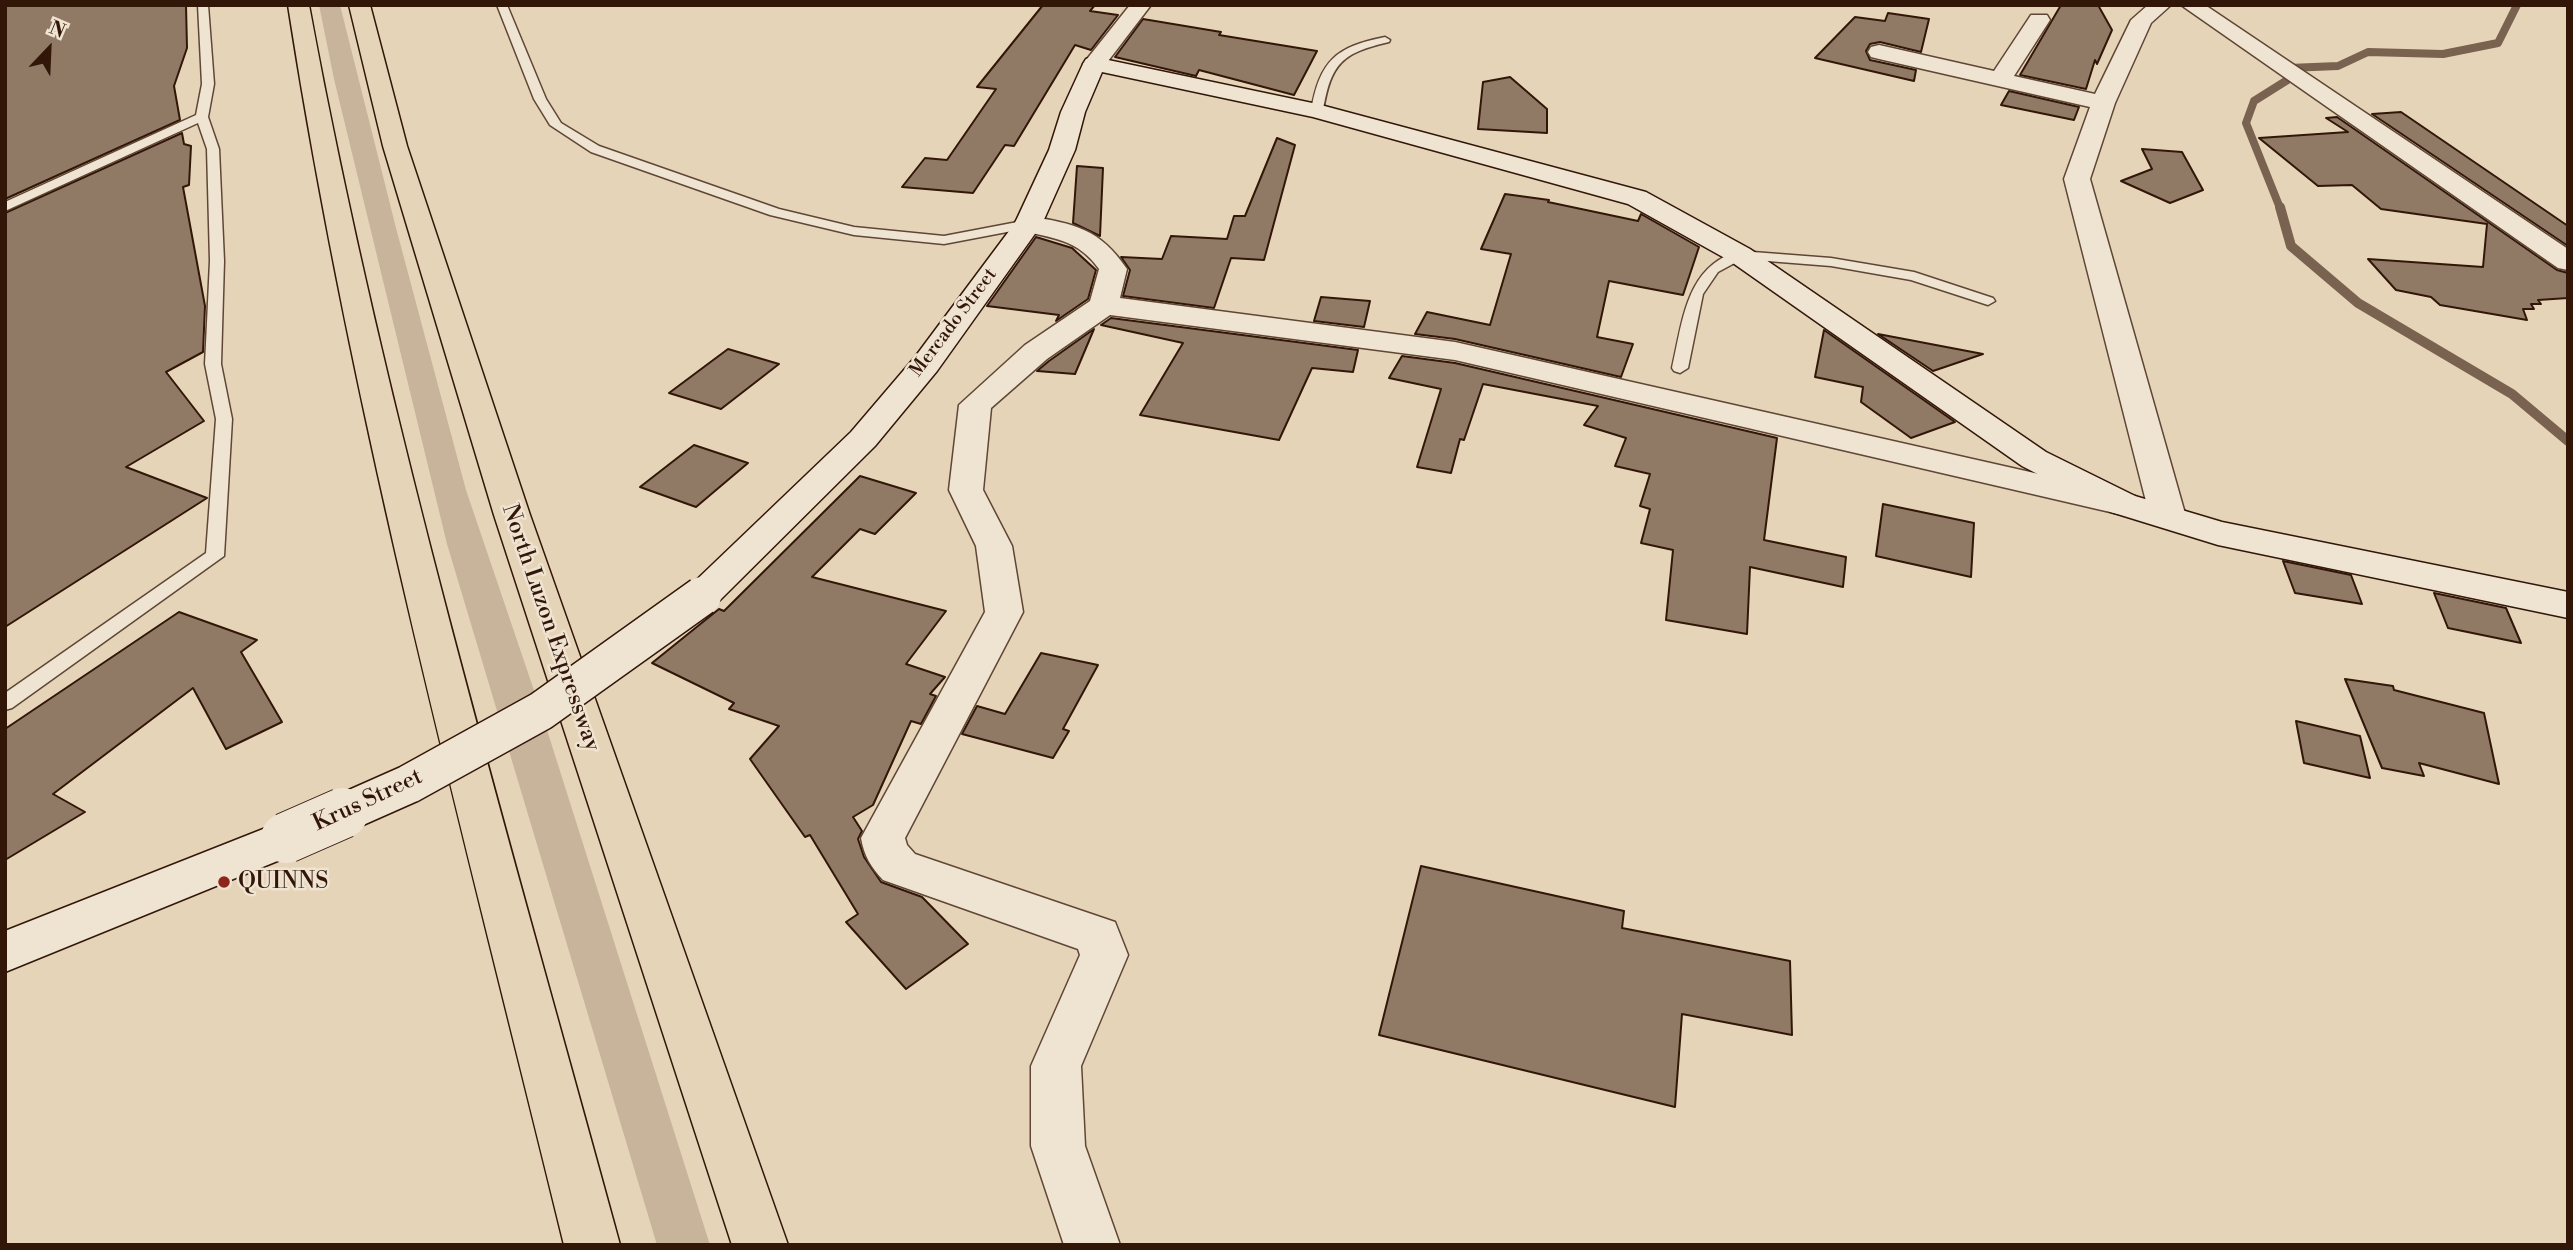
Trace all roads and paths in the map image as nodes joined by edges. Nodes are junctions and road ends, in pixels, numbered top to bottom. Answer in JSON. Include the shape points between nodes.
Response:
{"nodes":[{"id":1,"x":203,"y":5,"type":"edge"},
{"id":2,"x":298,"y":5,"type":"edge"},
{"id":3,"x":359,"y":5,"type":"edge"},
{"id":4,"x":502,"y":5,"type":"edge"},
{"id":5,"x":1142,"y":5,"type":"edge"},
{"id":6,"x":2161,"y":5,"type":"edge"},
{"id":7,"x":2191,"y":5,"type":"edge"},
{"id":8,"x":2039,"y":20,"type":"dead end"},
{"id":9,"x":1385,"y":40,"type":"dead end"},
{"id":10,"x":1879,"y":52,"type":"dead end"},
{"id":11,"x":1094,"y":64,"type":"junction"},
{"id":12,"x":2001,"y":79,"type":"junction"},
{"id":13,"x":2103,"y":103,"type":"junction"},
{"id":14,"x":1317,"y":111,"type":"junction"},
{"id":15,"x":202,"y":117,"type":"junction"},
{"id":16,"x":5,"y":207,"type":"edge"},
{"id":17,"x":1028,"y":224,"type":"junction"},
{"id":18,"x":1740,"y":255,"type":"junction"},
{"id":19,"x":2568,"y":262,"type":"edge"},
{"id":20,"x":1988,"y":301,"type":"dead end"},
{"id":21,"x":1104,"y":305,"type":"junction"},
{"id":22,"x":1680,"y":368,"type":"dead end"},
{"id":23,"x":2123,"y":503,"type":"junction"},
{"id":24,"x":2168,"y":517,"type":"junction"},
{"id":25,"x":702,"y":596,"type":"joint"},
{"id":26,"x":2568,"y":605,"type":"edge"},
{"id":27,"x":5,"y":703,"type":"edge"},
{"id":28,"x":5,"y":952,"type":"edge"},
{"id":29,"x":592,"y":1245,"type":"edge"},
{"id":30,"x":760,"y":1245,"type":"edge"},
{"id":31,"x":1091,"y":1245,"type":"edge"}],
"edges":[{"from":1,"to":15,"type":"lane","via":[[208,84]]},
{"from":2,"to":29,"type":"highway","via":[[325,164],[411,543]]},
{"from":3,"to":30,"type":"highway","name":"North Luzon Expressway","via":[[395,146],[512,515]]},
{"from":4,"to":17,"type":"lane","via":[[540,99],[556,125],[595,149],[775,212],[854,231],[944,240]]},
{"from":5,"to":11,"type":"street","name":"Mercado Street"},
{"from":6,"to":13,"type":"street","via":[[2142,20]]},
{"from":7,"to":19,"type":"street"},
{"from":8,"to":12,"type":"street"},
{"from":9,"to":14,"type":"lane","via":[[1358,45],[1332,61],[1321,81]]},
{"from":10,"to":12,"type":"street"},
{"from":11,"to":14,"type":"street"},
{"from":11,"to":17,"type":"street","name":"Mercado Street"},
{"from":12,"to":13,"type":"street"},
{"from":13,"to":24,"type":"street","via":[[2077,178]]},
{"from":14,"to":18,"type":"street","via":[[1637,198]]},
{"from":15,"to":16,"type":"lane"},
{"from":15,"to":27,"type":"lane","via":[[212,149],[217,261],[213,364],[224,419],[215,556]]},
{"from":17,"to":21,"type":"street","via":[[1073,232],[1099,247],[1112,268]]},
{"from":17,"to":25,"type":"street","name":"Mercado Street","via":[[926,364],[863,439]]},
{"from":18,"to":20,"type":"lane","via":[[1831,262],[1914,276]]},
{"from":18,"to":22,"type":"lane","via":[[1713,269],[1696,294]]},
{"from":18,"to":23,"type":"street","via":[[2034,459]]},
{"from":21,"to":23,"type":"street","via":[[1455,351]]},
{"from":21,"to":31,"type":"street","via":[[1036,352],[975,405],[966,490],[994,546],[1004,612],[883,838],[886,853],[899,867],[1098,936],[1104,955],[1056,1066],[1058,1146]]},
{"from":23,"to":24,"type":"street"},
{"from":24,"to":26,"type":"street","via":[[2218,533]]},
{"from":25,"to":28,"type":"street","name":"Krus Street","bridge":true,"via":[[541,710],[409,784]]}]}
